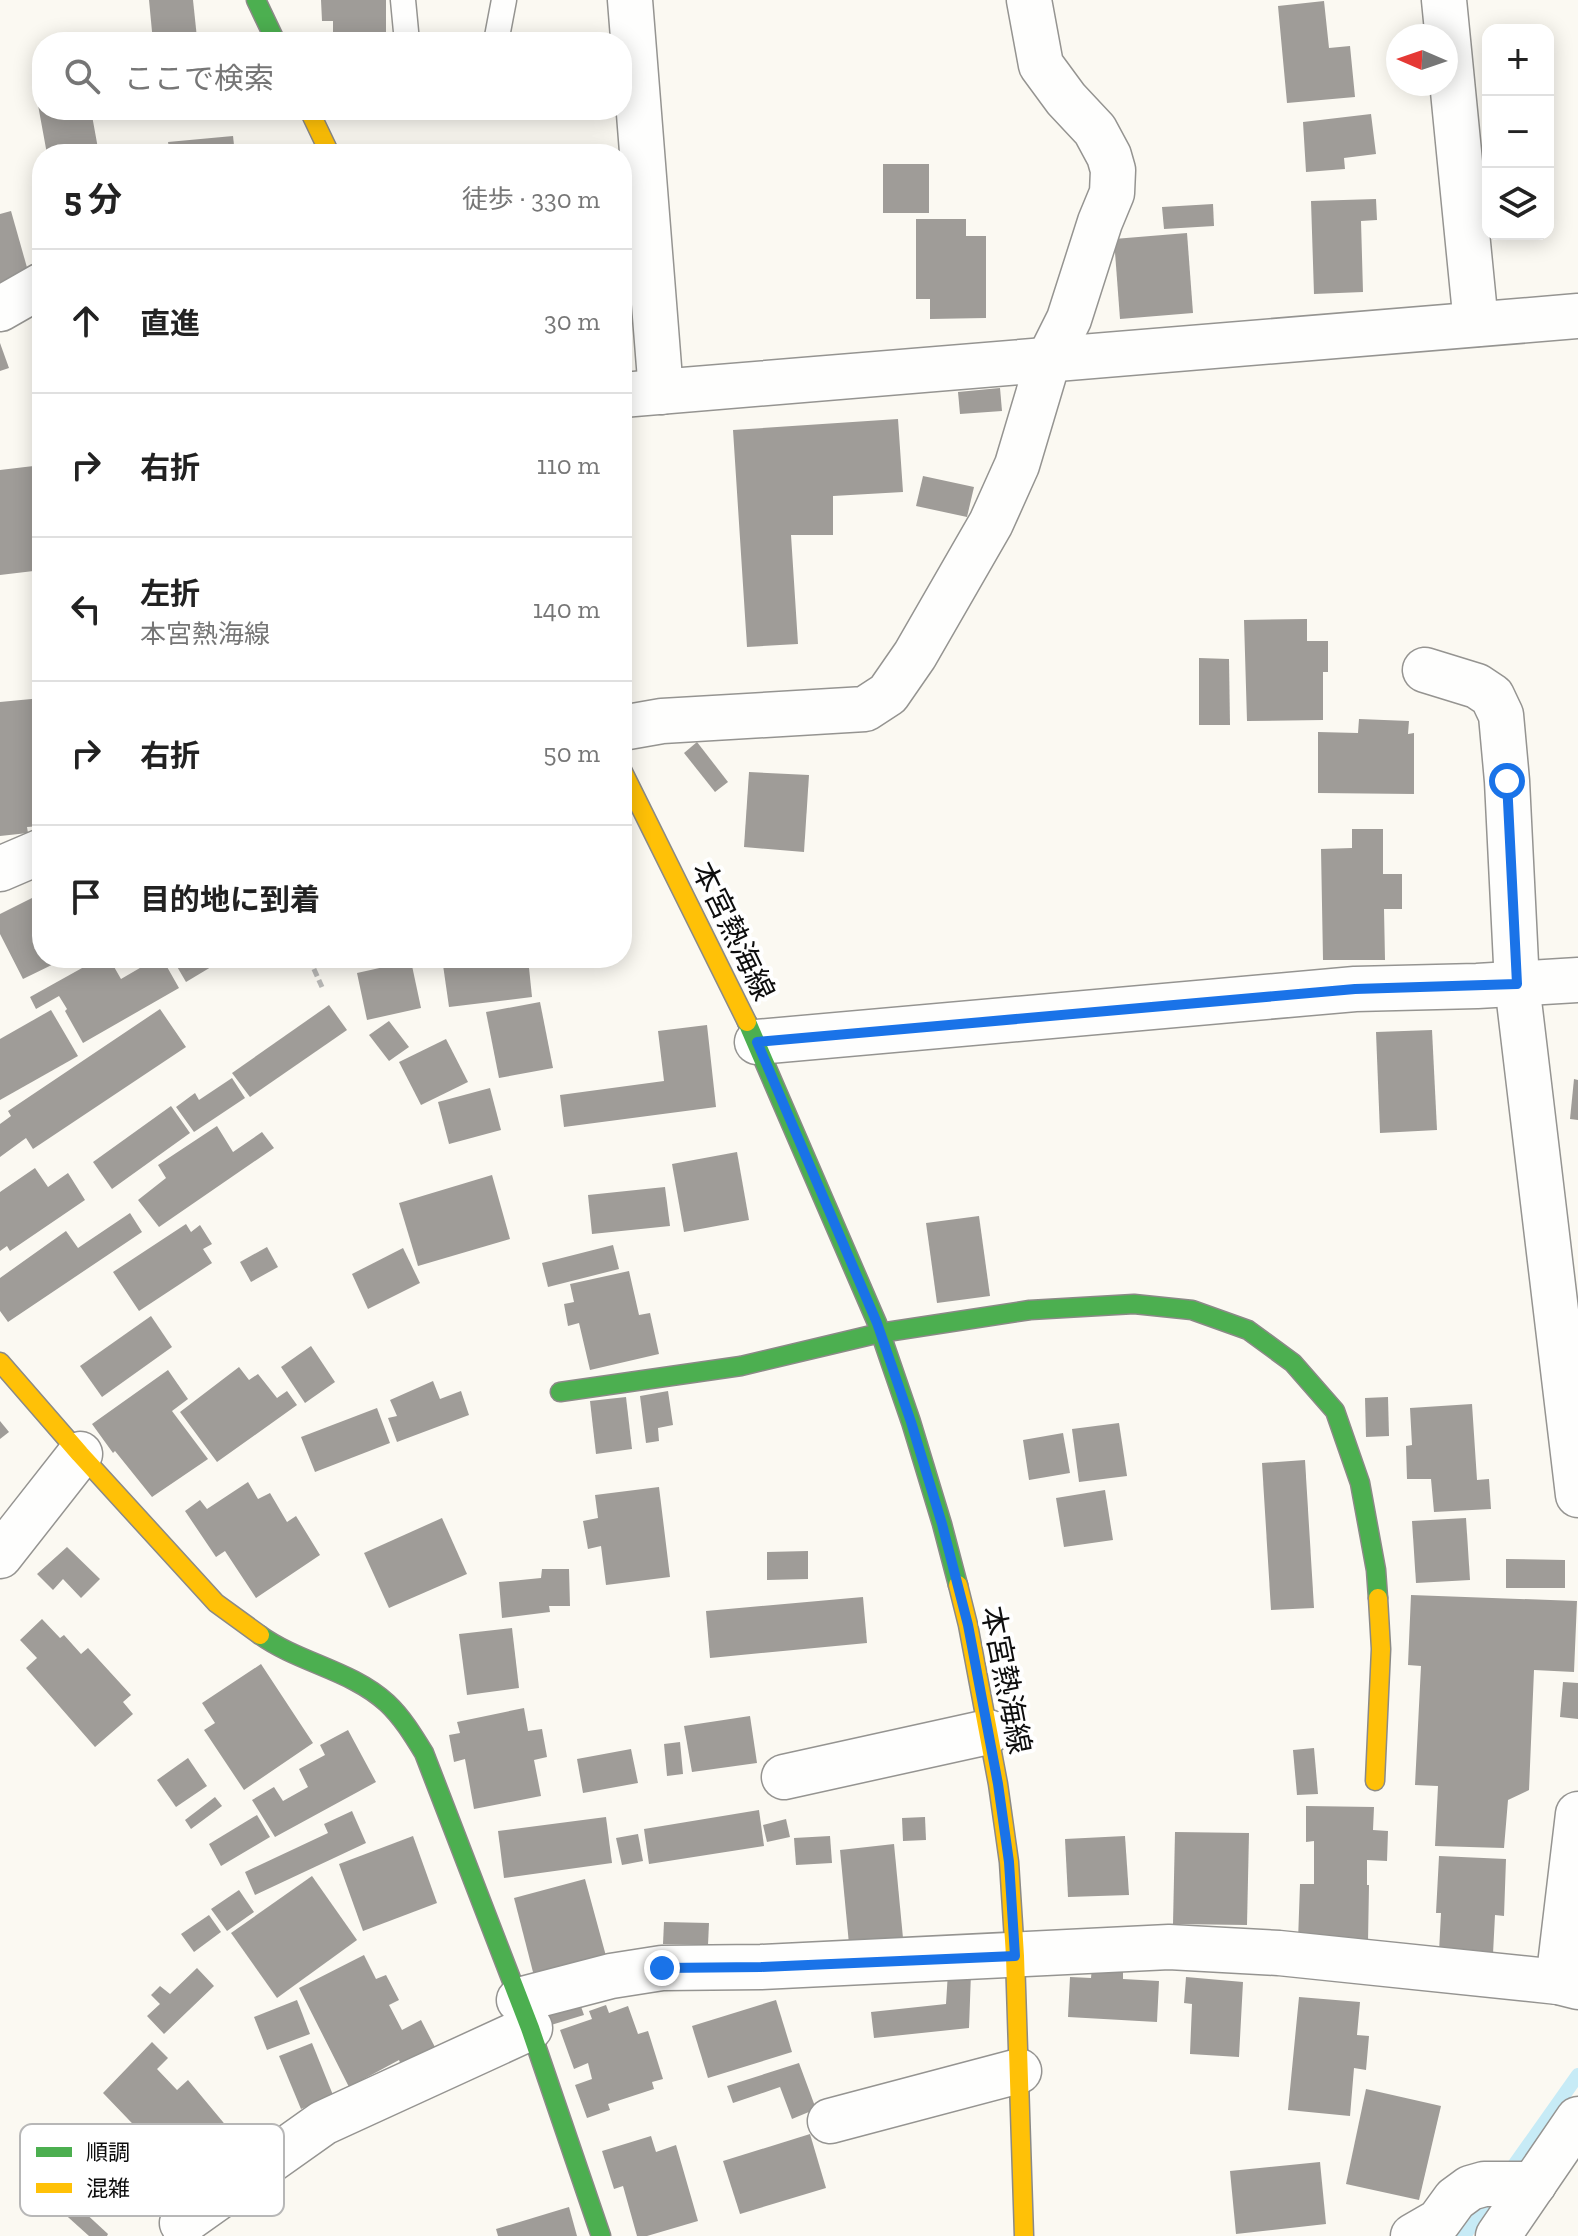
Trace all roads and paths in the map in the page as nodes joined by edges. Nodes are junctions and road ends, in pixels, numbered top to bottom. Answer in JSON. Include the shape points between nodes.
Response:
{"nodes":[{"id":1,"x":256,"y":0,"type":"edge"},
{"id":2,"x":403,"y":0,"type":"edge"},
{"id":3,"x":504,"y":0,"type":"edge"},
{"id":4,"x":1029,"y":0,"type":"edge"},
{"id":5,"x":1444,"y":0,"type":"edge"},
{"id":6,"x":271,"y":32,"type":"edge"},
{"id":7,"x":406,"y":32,"type":"edge"},
{"id":8,"x":498,"y":32,"type":"edge"},
{"id":9,"x":314,"y":120,"type":"edge"},
{"id":10,"x":628,"y":120,"type":"edge"},
{"id":11,"x":325,"y":144,"type":"edge"},
{"id":12,"x":629,"y":144,"type":"edge"},
{"id":13,"x":632,"y":201,"type":"edge"},
{"id":14,"x":32,"y":291,"type":"edge"},
{"id":15,"x":0,"y":309,"type":"edge"},
{"id":16,"x":1578,"y":316,"type":"edge"},
{"id":17,"x":1476,"y":324,"type":"junction"},
{"id":18,"x":1048,"y":361,"type":"junction"},
{"id":19,"x":642,"y":394,"type":"edge"},
{"id":20,"x":1425,"y":670,"type":"dead end"},
{"id":21,"x":632,"y":726,"type":"edge"},
{"id":22,"x":632,"y":790,"type":"edge"},
{"id":23,"x":32,"y":855,"type":"edge"},
{"id":24,"x":0,"y":869,"type":"edge"},
{"id":25,"x":313,"y":968,"type":"edge"},
{"id":26,"x":1578,"y":980,"type":"edge"},
{"id":27,"x":1517,"y":984,"type":"junction"},
{"id":28,"x":322,"y":987,"type":"dead end"},
{"id":29,"x":757,"y":1042,"type":"junction"},
{"id":30,"x":880,"y":1333,"type":"junction"},
{"id":31,"x":0,"y":1362,"type":"edge"},
{"id":32,"x":560,"y":1392,"type":"dead end"},
{"id":33,"x":80,"y":1454,"type":"junction"},
{"id":34,"x":1578,"y":1495,"type":"edge"},
{"id":35,"x":0,"y":1556,"type":"edge"},
{"id":36,"x":988,"y":1732,"type":"junction"},
{"id":37,"x":784,"y":1777,"type":"dead end"},
{"id":38,"x":1375,"y":1781,"type":"dead end"},
{"id":39,"x":1578,"y":1814,"type":"edge"},
{"id":40,"x":1015,"y":1956,"type":"junction"},
{"id":41,"x":1568,"y":1984,"type":"edge"},
{"id":42,"x":524,"y":2014,"type":"junction"},
{"id":43,"x":1019,"y":2071,"type":"junction"},
{"id":44,"x":1578,"y":2119,"type":"edge"},
{"id":45,"x":830,"y":2121,"type":"dead end"},
{"id":46,"x":284,"y":2151,"type":"edge"},
{"id":47,"x":1534,"y":2184,"type":"junction"},
{"id":48,"x":192,"y":2216,"type":"edge"},
{"id":49,"x":182,"y":2223,"type":"dead end"},
{"id":50,"x":601,"y":2236,"type":"edge"},
{"id":51,"x":1024,"y":2236,"type":"edge"},
{"id":52,"x":1413,"y":2236,"type":"edge"},
{"id":53,"x":1498,"y":2236,"type":"edge"}],
"edges":[{"from":1,"to":6,"type":"street"},
{"from":2,"to":7,"type":"lane"},
{"from":3,"to":8,"type":"lane"},
{"from":4,"to":18,"type":"street","via":[[1041,65],[1095,130],[1113,170],[1112,193],[1069,319]]},
{"from":5,"to":17,"type":"street"},
{"from":9,"to":11,"type":"street"},
{"from":10,"to":12,"type":"street"},
{"from":13,"to":19,"type":"street"},
{"from":14,"to":15,"type":"street"},
{"from":16,"to":17,"type":"street"},
{"from":17,"to":18,"type":"street"},
{"from":18,"to":19,"type":"street"},
{"from":18,"to":21,"type":"street","via":[[1017,465],[991,523],[888,694],[865,709]]},
{"from":20,"to":27,"type":"street","via":[[1477,686],[1492,696],[1501,715]]},
{"from":22,"to":29,"type":"street","name":"本宮熱海線"},
{"from":23,"to":24,"type":"street"},
{"from":25,"to":28,"type":"path"},
{"from":26,"to":27,"type":"street"},
{"from":27,"to":29,"type":"street","via":[[1355,989]]},
{"from":27,"to":34,"type":"street"},
{"from":29,"to":30,"type":"street","name":"本宮熱海線"},
{"from":30,"to":32,"type":"street","via":[[741,1366]]},
{"from":30,"to":36,"type":"street","name":"本宮熱海線","via":[[942,1524]]},
{"from":30,"to":38,"type":"street","via":[[1030,1310],[1134,1304],[1192,1310],[1248,1330],[1293,1363],[1335,1411],[1360,1483],[1376,1570],[1381,1649]]},
{"from":31,"to":33,"type":"street"},
{"from":33,"to":35,"type":"street"},
{"from":33,"to":42,"type":"street","via":[[216,1603],[276,1646],[358,1682],[402,1719],[424,1753]]},
{"from":36,"to":37,"type":"street"},
{"from":36,"to":40,"type":"street","name":"本宮熱海線","via":[[1009,1862]]},
{"from":39,"to":41,"type":"street"},
{"from":40,"to":41,"type":"street","via":[[1169,1947],[1279,1953]]},
{"from":40,"to":42,"type":"street","via":[[662,1968],[611,1976]]},
{"from":40,"to":43,"type":"street","name":"本宮熱海線"},
{"from":42,"to":46,"type":"street","via":[[323,2123]]},
{"from":42,"to":50,"type":"street"},
{"from":43,"to":45,"type":"street"},
{"from":43,"to":51,"type":"street","name":"本宮熱海線"},
{"from":44,"to":47,"type":"street"},
{"from":47,"to":52,"type":"street","via":[[1470,2188],[1439,2221]]},
{"from":47,"to":53,"type":"street"},
{"from":48,"to":49,"type":"street"}]}
